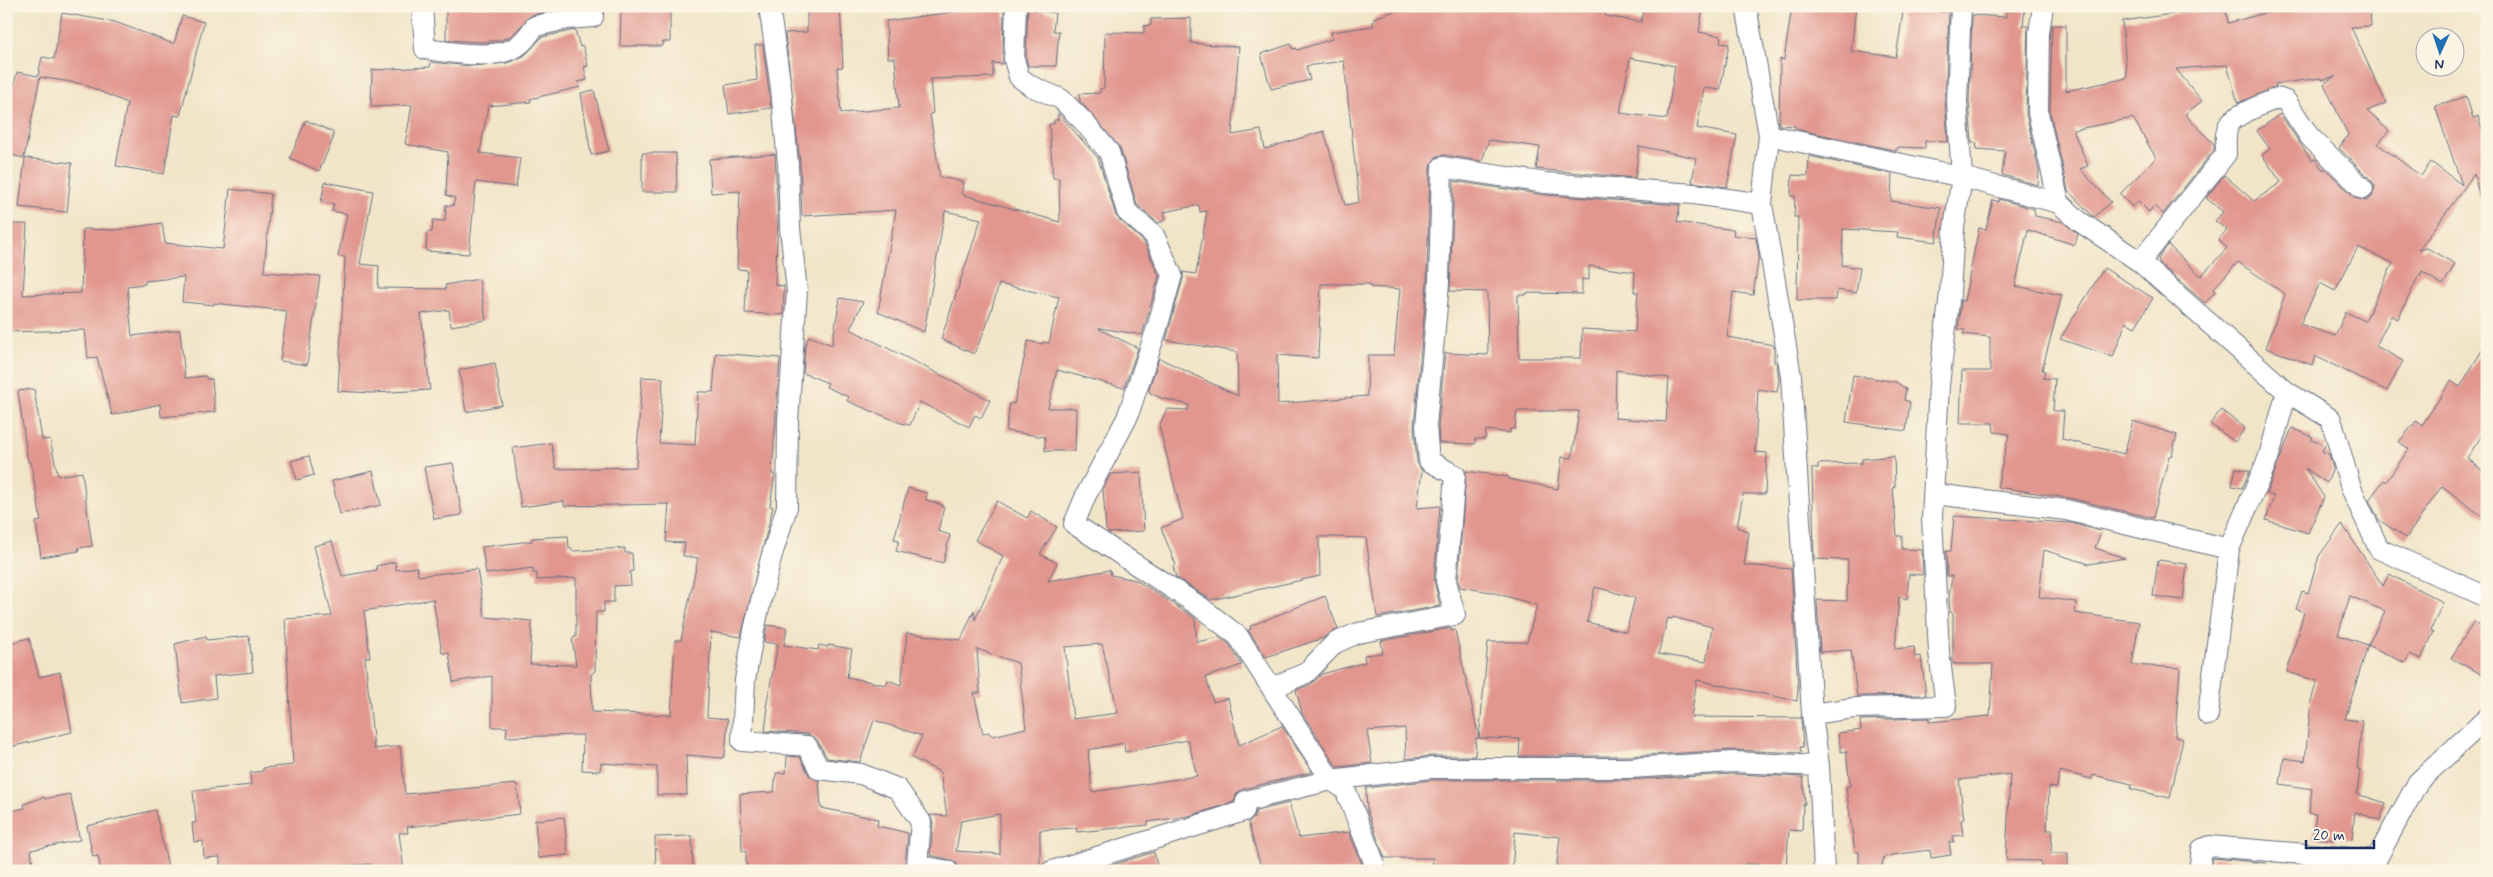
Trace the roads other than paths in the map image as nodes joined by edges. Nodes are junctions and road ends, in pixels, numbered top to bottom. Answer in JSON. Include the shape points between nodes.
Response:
{"nodes":[{"id":1,"x":422,"y":6,"type":"edge"},
{"id":2,"x":593,"y":6,"type":"edge"},
{"id":3,"x":769,"y":6,"type":"edge"},
{"id":4,"x":1016,"y":6,"type":"edge"},
{"id":5,"x":1746,"y":6,"type":"edge"},
{"id":6,"x":1961,"y":6,"type":"edge"},
{"id":7,"x":2043,"y":6,"type":"edge"},
{"id":8,"x":1769,"y":135,"type":"junction"},
{"id":9,"x":1962,"y":177,"type":"junction"},
{"id":10,"x":2363,"y":189,"type":"dead end"},
{"id":11,"x":1762,"y":204,"type":"junction"},
{"id":12,"x":2059,"y":204,"type":"junction"},
{"id":13,"x":2140,"y":262,"type":"junction"},
{"id":14,"x":2287,"y":392,"type":"junction"},
{"id":15,"x":1934,"y":494,"type":"junction"},
{"id":16,"x":2229,"y":549,"type":"junction"},
{"id":17,"x":2487,"y":597,"type":"edge"},
{"id":18,"x":1272,"y":688,"type":"junction"},
{"id":19,"x":1812,"y":714,"type":"junction"},
{"id":20,"x":2208,"y":716,"type":"dead end"},
{"id":21,"x":2487,"y":718,"type":"edge"},
{"id":22,"x":1819,"y":766,"type":"junction"},
{"id":23,"x":1331,"y":780,"type":"junction"},
{"id":24,"x":2376,"y":866,"type":"edge"},
{"id":25,"x":948,"y":871,"type":"edge"},
{"id":26,"x":1052,"y":871,"type":"edge"},
{"id":27,"x":1374,"y":871,"type":"edge"},
{"id":28,"x":1824,"y":871,"type":"edge"},
{"id":29,"x":2199,"y":871,"type":"edge"}],
"edges":[{"from":1,"to":2,"type":"street","via":[[425,49],[460,54],[496,53],[514,48],[535,26],[594,17]]},
{"from":3,"to":25,"type":"street","via":[[788,164],[790,228],[797,291],[788,421],[787,507],[772,558],[745,680],[742,741],[807,746],[819,769],[861,774],[898,789],[921,822],[917,865]]},
{"from":4,"to":18,"type":"street","via":[[1014,59],[1020,77],[1031,86],[1061,99],[1109,152],[1127,212],[1154,235],[1172,276],[1127,418],[1074,524],[1238,636]]},
{"from":5,"to":8,"type":"street"},
{"from":6,"to":9,"type":"street","via":[[1956,101]]},
{"from":7,"to":12,"type":"street","via":[[2039,33],[2038,113]]},
{"from":8,"to":9,"type":"street"},
{"from":8,"to":11,"type":"street"},
{"from":9,"to":12,"type":"street"},
{"from":9,"to":15,"type":"street","via":[[1954,228],[1940,385]]},
{"from":10,"to":13,"type":"street","via":[[2310,137],[2286,101],[2278,98],[2255,107],[2230,123],[2226,154]]},
{"from":11,"to":18,"type":"street","via":[[1694,194],[1546,182],[1442,167],[1439,283],[1426,426],[1428,461],[1455,475],[1446,581],[1455,616],[1358,633],[1335,643],[1306,673]]},
{"from":11,"to":19,"type":"street","via":[[1791,376]]},
{"from":12,"to":13,"type":"street"},
{"from":13,"to":14,"type":"street"},
{"from":14,"to":16,"type":"street","via":[[2268,459]]},
{"from":14,"to":17,"type":"street","via":[[2332,420],[2351,488],[2379,549]]},
{"from":15,"to":16,"type":"street","via":[[2066,510]]},
{"from":15,"to":19,"type":"street","via":[[1932,518],[1939,652],[1946,706],[1854,708]]},
{"from":16,"to":20,"type":"street"},
{"from":18,"to":23,"type":"street"},
{"from":19,"to":22,"type":"street"},
{"from":21,"to":24,"type":"street","via":[[2418,782]]},
{"from":22,"to":23,"type":"street","via":[[1734,762],[1628,768],[1431,768]]},
{"from":22,"to":28,"type":"street"},
{"from":23,"to":26,"type":"street","via":[[1246,801],[1244,811]]},
{"from":23,"to":27,"type":"street","via":[[1345,789],[1374,862]]},
{"from":24,"to":29,"type":"street","via":[[2210,846],[2202,849]]}]}
